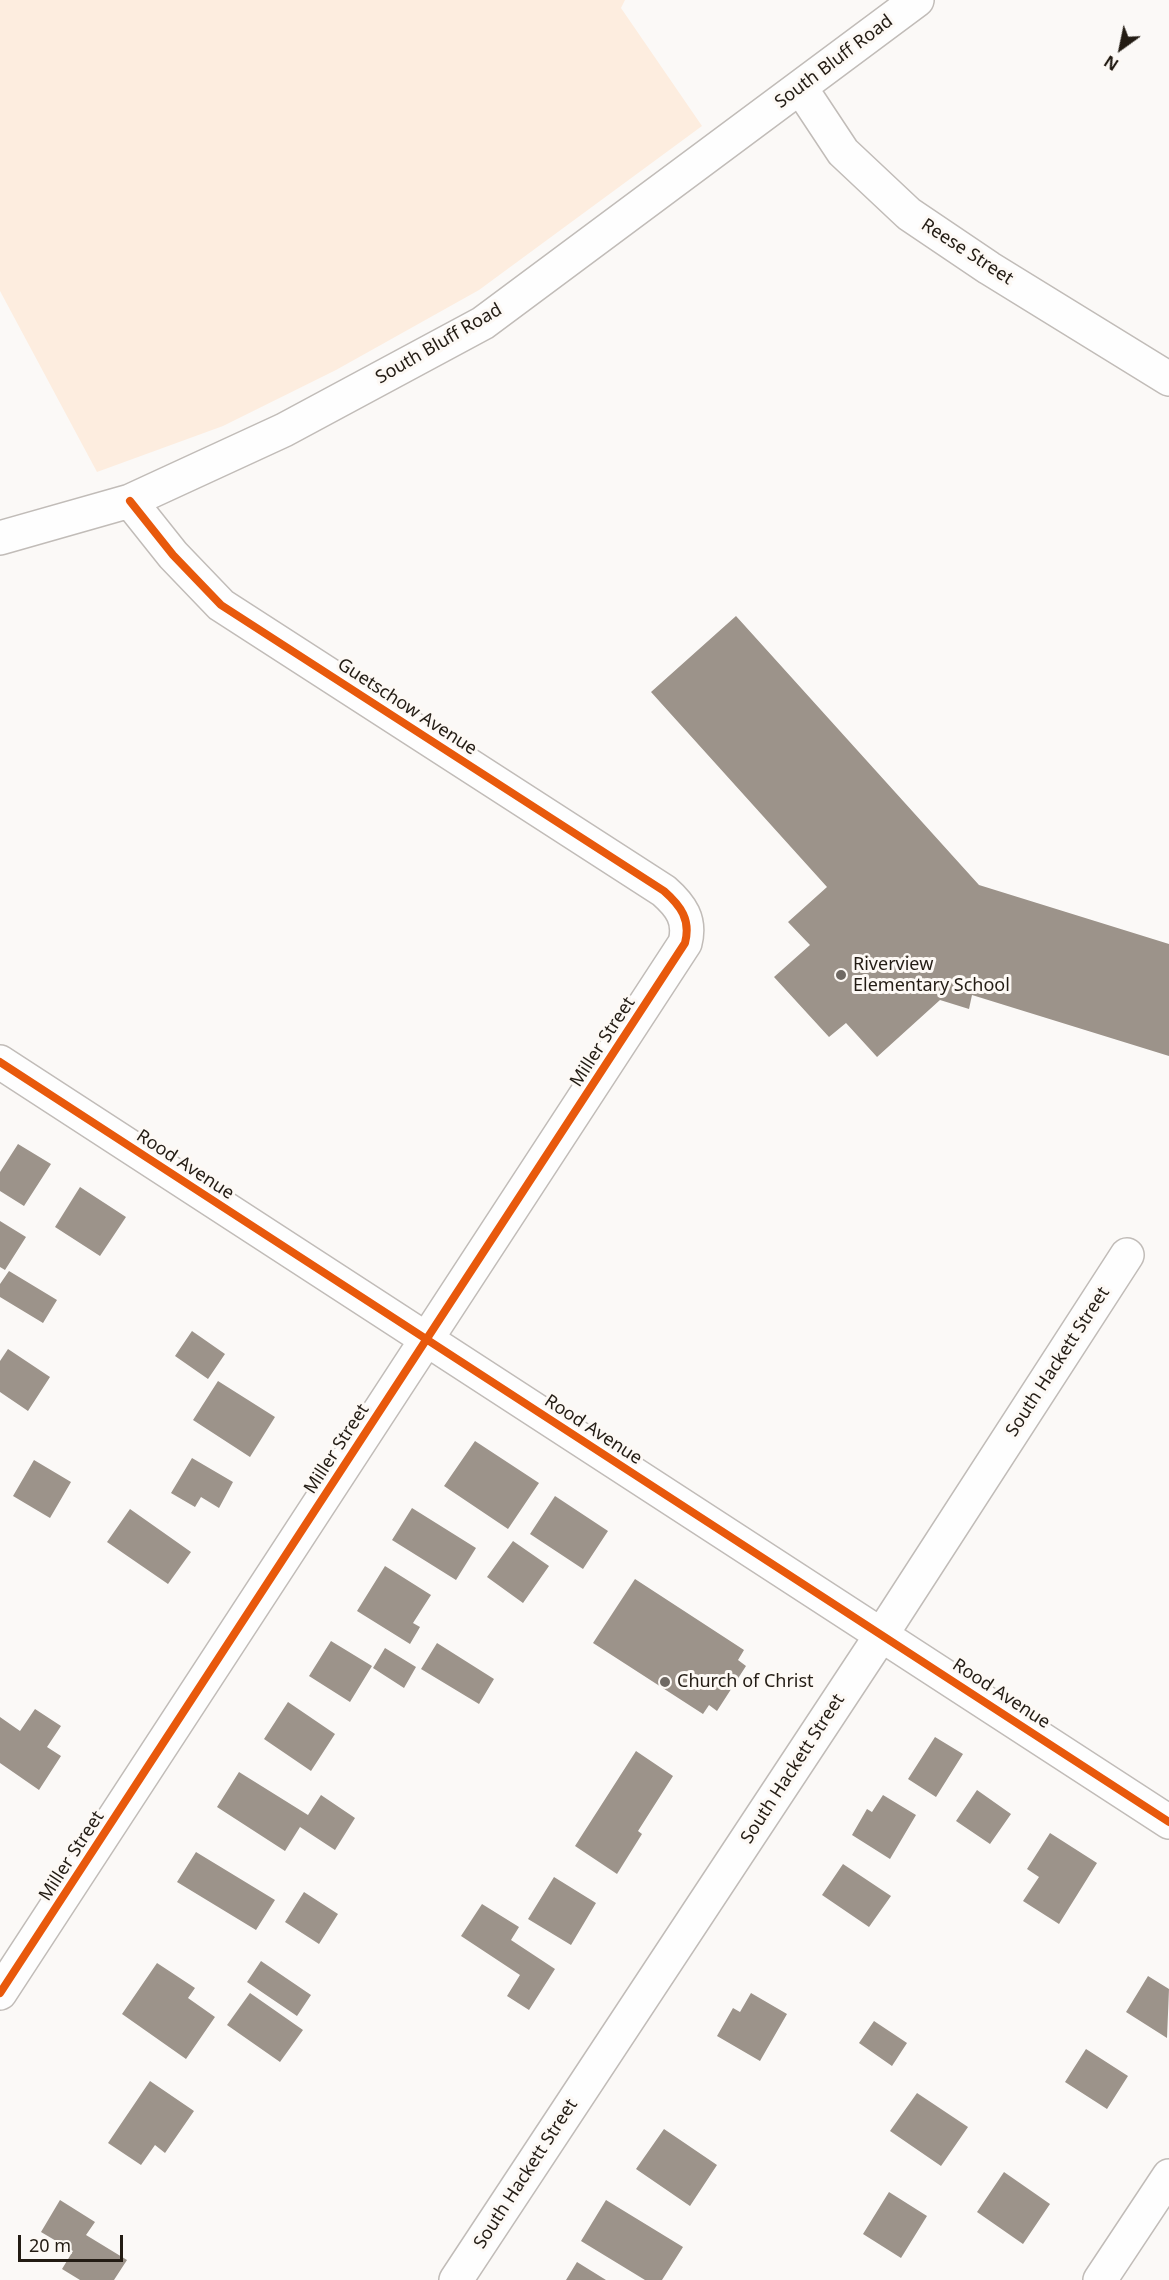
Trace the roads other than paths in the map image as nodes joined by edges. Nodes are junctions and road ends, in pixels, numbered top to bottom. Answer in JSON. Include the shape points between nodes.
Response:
{"nodes":[{"id":1,"x":917,"y":0,"type":"edge"},
{"id":2,"x":800,"y":87,"type":"junction"},
{"id":3,"x":1169,"y":379,"type":"edge"},
{"id":4,"x":130,"y":501,"type":"junction"},
{"id":5,"x":0,"y":538,"type":"edge"},
{"id":6,"x":685,"y":918,"type":"joint"},
{"id":7,"x":0,"y":1062,"type":"edge"},
{"id":8,"x":1127,"y":1255,"type":"dead end"},
{"id":9,"x":426,"y":1340,"type":"junction"},
{"id":10,"x":882,"y":1634,"type":"junction"},
{"id":11,"x":1169,"y":1822,"type":"edge"},
{"id":12,"x":0,"y":1993,"type":"edge"},
{"id":13,"x":1169,"y":2176,"type":"edge"},
{"id":14,"x":456,"y":2280,"type":"edge"},
{"id":15,"x":1100,"y":2280,"type":"edge"}],
"edges":[{"from":1,"to":2,"type":"street","name":"South Bluff Road"},
{"from":2,"to":3,"type":"street","name":"Reese Street","via":[[843,152],[909,214],[988,268]]},
{"from":2,"to":4,"type":"street","name":"South Bluff Road","via":[[483,323],[284,430]]},
{"from":4,"to":5,"type":"street","name":"South Bluff Road"},
{"from":4,"to":6,"type":"street","name":"Guetschow Avenue","via":[[173,555],[221,605],[664,891],[679,904]]},
{"from":6,"to":9,"type":"street","name":"Miller Street","via":[[686,943]]},
{"from":7,"to":9,"type":"street","name":"Rood Avenue"},
{"from":8,"to":10,"type":"street","name":"South Hackett Street"},
{"from":9,"to":10,"type":"street","name":"Rood Avenue"},
{"from":9,"to":12,"type":"street","name":"Miller Street"},
{"from":10,"to":11,"type":"street","name":"Rood Avenue"},
{"from":10,"to":14,"type":"street","name":"South Hackett Street"},
{"from":13,"to":15,"type":"street"}]}
